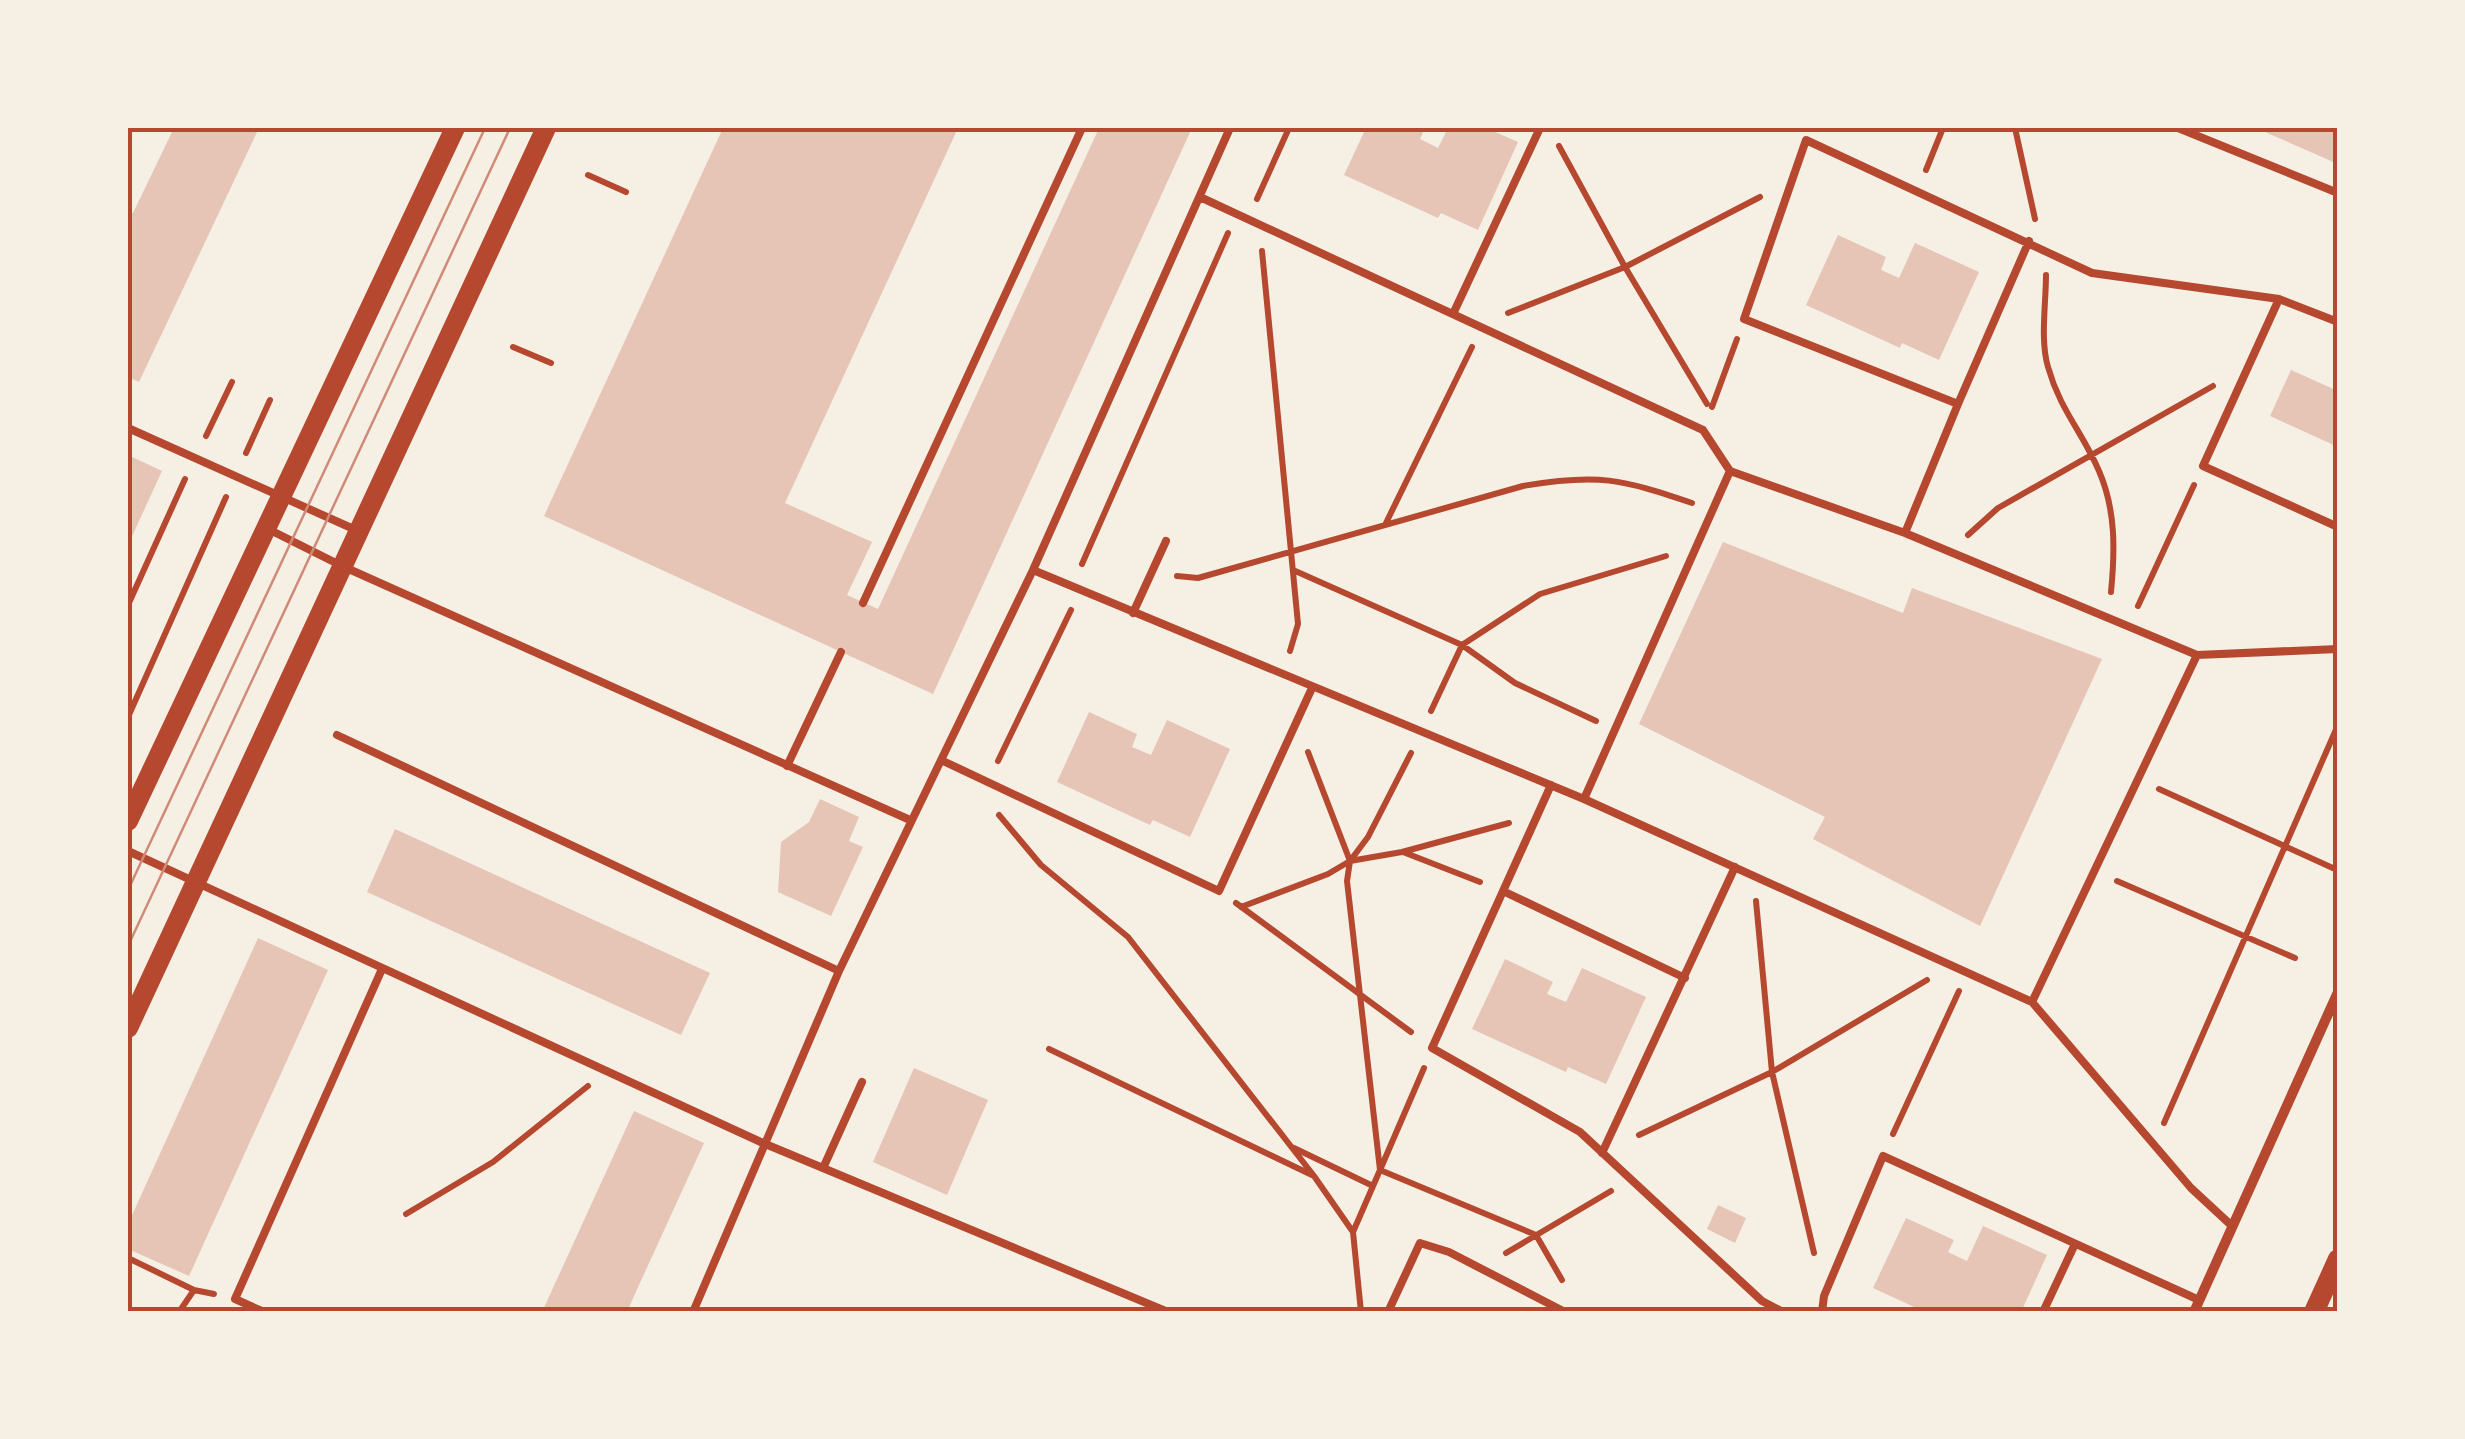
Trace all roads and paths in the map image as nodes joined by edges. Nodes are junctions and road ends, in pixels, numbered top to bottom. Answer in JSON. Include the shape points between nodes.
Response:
{"nodes":[{"id":1,"x":455,"y":128,"type":"edge"},
{"id":2,"x":546,"y":128,"type":"edge"},
{"id":3,"x":1082,"y":128,"type":"edge"},
{"id":4,"x":1230,"y":128,"type":"edge"},
{"id":5,"x":1289,"y":128,"type":"edge"},
{"id":6,"x":1540,"y":128,"type":"edge"},
{"id":7,"x":1942,"y":128,"type":"edge"},
{"id":8,"x":2015,"y":128,"type":"edge"},
{"id":9,"x":2178,"y":128,"type":"edge"},
{"id":10,"x":1559,"y":145,"type":"dead end"},
{"id":11,"x":588,"y":174,"type":"dead end"},
{"id":12,"x":1792,"y":180,"type":"junction"},
{"id":13,"x":1918,"y":190,"type":"junction"},
{"id":14,"x":626,"y":192,"type":"dead end"},
{"id":15,"x":2338,"y":193,"type":"edge"},
{"id":16,"x":1200,"y":197,"type":"junction"},
{"id":17,"x":1237,"y":214,"type":"junction"},
{"id":18,"x":1258,"y":224,"type":"junction"},
{"id":19,"x":2029,"y":241,"type":"junction"},
{"id":20,"x":2046,"y":250,"type":"junction"},
{"id":21,"x":1626,"y":267,"type":"junction"},
{"id":22,"x":2279,"y":299,"type":"junction"},
{"id":23,"x":1452,"y":314,"type":"junction"},
{"id":24,"x":1744,"y":319,"type":"junction"},
{"id":25,"x":2338,"y":322,"type":"edge"},
{"id":26,"x":1482,"y":327,"type":"junction"},
{"id":27,"x":513,"y":346,"type":"dead end"},
{"id":28,"x":551,"y":363,"type":"dead end"},
{"id":29,"x":2248,"y":365,"type":"junction"},
{"id":30,"x":232,"y":382,"type":"dead end"},
{"id":31,"x":270,"y":400,"type":"dead end"},
{"id":32,"x":1958,"y":404,"type":"junction"},
{"id":33,"x":1711,"y":410,"type":"junction"},
{"id":34,"x":128,"y":428,"type":"edge"},
{"id":35,"x":1703,"y":430,"type":"junction"},
{"id":36,"x":2092,"y":455,"type":"junction"},
{"id":37,"x":195,"y":458,"type":"junction"},
{"id":38,"x":2203,"y":466,"type":"junction"},
{"id":39,"x":1730,"y":471,"type":"junction"},
{"id":40,"x":236,"y":476,"type":"junction"},
{"id":41,"x":282,"y":497,"type":"junction"},
{"id":42,"x":1713,"y":510,"type":"junction"},
{"id":43,"x":1384,"y":526,"type":"junction"},
{"id":44,"x":2338,"y":527,"type":"edge"},
{"id":45,"x":268,"y":529,"type":"junction"},
{"id":46,"x":358,"y":531,"type":"junction"},
{"id":47,"x":1905,"y":533,"type":"junction"},
{"id":48,"x":1166,"y":541,"type":"dead end"},
{"id":49,"x":1696,"y":547,"type":"junction"},
{"id":50,"x":1948,"y":552,"type":"junction"},
{"id":51,"x":1291,"y":553,"type":"junction"},
{"id":52,"x":342,"y":566,"type":"junction"},
{"id":53,"x":1033,"y":570,"type":"junction"},
{"id":54,"x":1293,"y":570,"type":"junction"},
{"id":55,"x":1198,"y":578,"type":"dead end"},
{"id":56,"x":1070,"y":587,"type":"junction"},
{"id":57,"x":1080,"y":591,"type":"junction"},
{"id":58,"x":864,"y":603,"type":"dead end"},
{"id":59,"x":128,"y":606,"type":"edge"},
{"id":60,"x":1133,"y":613,"type":"junction"},
{"id":61,"x":2108,"y":618,"type":"junction"},
{"id":62,"x":2129,"y":626,"type":"junction"},
{"id":63,"x":1462,"y":645,"type":"junction"},
{"id":64,"x":2338,"y":649,"type":"edge"},
{"id":65,"x":841,"y":652,"type":"dead end"},
{"id":66,"x":2197,"y":655,"type":"junction"},
{"id":67,"x":1282,"y":676,"type":"junction"},
{"id":68,"x":1312,"y":688,"type":"junction"},
{"id":69,"x":128,"y":717,"type":"edge"},
{"id":70,"x":1296,"y":724,"type":"junction"},
{"id":71,"x":2338,"y":725,"type":"edge"},
{"id":72,"x":1615,"y":730,"type":"junction"},
{"id":73,"x":1421,"y":733,"type":"junction"},
{"id":74,"x":337,"y":735,"type":"dead end"},
{"id":75,"x":943,"y":761,"type":"junction"},
{"id":76,"x":787,"y":766,"type":"junction"},
{"id":77,"x":2138,"y":780,"type":"junction"},
{"id":78,"x":989,"y":782,"type":"junction"},
{"id":79,"x":1551,"y":786,"type":"junction"},
{"id":80,"x":1584,"y":799,"type":"junction"},
{"id":81,"x":1534,"y":816,"type":"junction"},
{"id":82,"x":910,"y":820,"type":"junction"},
{"id":83,"x":128,"y":821,"type":"edge"},
{"id":84,"x":2285,"y":846,"type":"junction"},
{"id":85,"x":128,"y":851,"type":"edge"},
{"id":86,"x":1402,"y":852,"type":"junction"},
{"id":87,"x":1350,"y":861,"type":"junction"},
{"id":88,"x":1736,"y":867,"type":"junction"},
{"id":89,"x":2335,"y":870,"type":"edge"},
{"id":90,"x":2095,"y":871,"type":"junction"},
{"id":91,"x":1754,"y":875,"type":"junction"},
{"id":92,"x":195,"y":883,"type":"junction"},
{"id":93,"x":1219,"y":891,"type":"junction"},
{"id":94,"x":1503,"y":891,"type":"junction"},
{"id":95,"x":1241,"y":907,"type":"junction"},
{"id":96,"x":2246,"y":936,"type":"junction"},
{"id":97,"x":2295,"y":958,"type":"dead end"},
{"id":98,"x":1953,"y":965,"type":"junction"},
{"id":99,"x":382,"y":970,"type":"junction"},
{"id":100,"x":839,"y":971,"type":"junction"},
{"id":101,"x":1968,"y":972,"type":"junction"},
{"id":102,"x":1685,"y":978,"type":"junction"},
{"id":103,"x":1359,"y":992,"type":"junction"},
{"id":104,"x":2338,"y":992,"type":"edge"},
{"id":105,"x":2032,"y":1002,"type":"junction"},
{"id":106,"x":128,"y":1028,"type":"edge"},
{"id":107,"x":1432,"y":1048,"type":"junction"},
{"id":108,"x":1049,"y":1049,"type":"dead end"},
{"id":109,"x":609,"y":1070,"type":"junction"},
{"id":110,"x":1772,"y":1072,"type":"junction"},
{"id":111,"x":862,"y":1082,"type":"dead end"},
{"id":112,"x":763,"y":1142,"type":"junction"},
{"id":113,"x":2154,"y":1145,"type":"junction"},
{"id":114,"x":1293,"y":1147,"type":"junction"},
{"id":115,"x":1602,"y":1153,"type":"junction"},
{"id":116,"x":1883,"y":1156,"type":"junction"},
{"id":117,"x":824,"y":1166,"type":"junction"},
{"id":118,"x":1380,"y":1170,"type":"junction"},
{"id":119,"x":1314,"y":1176,"type":"junction"},
{"id":120,"x":1631,"y":1179,"type":"junction"},
{"id":121,"x":1373,"y":1186,"type":"junction"},
{"id":122,"x":406,"y":1214,"type":"dead end"},
{"id":123,"x":2232,"y":1226,"type":"junction"},
{"id":124,"x":1353,"y":1232,"type":"junction"},
{"id":125,"x":1536,"y":1236,"type":"junction"},
{"id":126,"x":2075,"y":1244,"type":"junction"},
{"id":127,"x":128,"y":1258,"type":"edge"},
{"id":128,"x":2338,"y":1259,"type":"edge"},
{"id":129,"x":1479,"y":1268,"type":"junction"},
{"id":130,"x":194,"y":1290,"type":"junction"},
{"id":131,"x":1571,"y":1296,"type":"dead end"},
{"id":132,"x":1824,"y":1296,"type":"junction"},
{"id":133,"x":235,"y":1298,"type":"junction"},
{"id":134,"x":2196,"y":1306,"type":"edge"},
{"id":135,"x":179,"y":1312,"type":"edge"},
{"id":136,"x":264,"y":1312,"type":"edge"},
{"id":137,"x":693,"y":1312,"type":"edge"},
{"id":138,"x":1168,"y":1312,"type":"edge"},
{"id":139,"x":1361,"y":1312,"type":"edge"},
{"id":140,"x":1388,"y":1312,"type":"edge"},
{"id":141,"x":1564,"y":1312,"type":"edge"},
{"id":142,"x":1783,"y":1312,"type":"edge"},
{"id":143,"x":1822,"y":1312,"type":"edge"},
{"id":144,"x":2043,"y":1312,"type":"edge"},
{"id":145,"x":2314,"y":1312,"type":"edge"}],
"edges":[{"from":1,"to":41,"type":"main road"},
{"from":2,"to":46,"type":"main road"},
{"from":3,"to":58,"type":"lane"},
{"from":4,"to":16,"type":"lane"},
{"from":5,"to":18,"type":"path","via":[[1256,200]]},
{"from":6,"to":23,"type":"lane"},
{"from":7,"to":13,"type":"path"},
{"from":8,"to":19,"type":"path","via":[[2036,224]]},
{"from":9,"to":15,"type":"lane"},
{"from":10,"to":21,"type":"path"},
{"from":11,"to":14,"type":"path"},
{"from":12,"to":13,"type":"lane","via":[[1806,140]]},
{"from":12,"to":21,"type":"path"},
{"from":12,"to":24,"type":"lane"},
{"from":13,"to":19,"type":"lane"},
{"from":16,"to":17,"type":"lane"},
{"from":16,"to":53,"type":"lane"},
{"from":17,"to":18,"type":"lane"},
{"from":17,"to":56,"type":"path"},
{"from":18,"to":23,"type":"lane"},
{"from":18,"to":51,"type":"path"},
{"from":19,"to":20,"type":"lane"},
{"from":19,"to":32,"type":"lane"},
{"from":20,"to":22,"type":"lane","via":[[2092,273]]},
{"from":20,"to":36,"type":"path","via":[[2046,362],[2060,404]]},
{"from":21,"to":26,"type":"path"},
{"from":21,"to":33,"type":"path"},
{"from":22,"to":25,"type":"lane"},
{"from":22,"to":29,"type":"lane"},
{"from":23,"to":26,"type":"lane"},
{"from":24,"to":32,"type":"lane"},
{"from":24,"to":33,"type":"path"},
{"from":26,"to":35,"type":"lane"},
{"from":26,"to":43,"type":"path"},
{"from":27,"to":28,"type":"path"},
{"from":29,"to":36,"type":"path"},
{"from":29,"to":38,"type":"lane"},
{"from":30,"to":37,"type":"path"},
{"from":31,"to":40,"type":"path"},
{"from":32,"to":47,"type":"lane"},
{"from":33,"to":35,"type":"path"},
{"from":34,"to":37,"type":"lane"},
{"from":35,"to":39,"type":"lane"},
{"from":36,"to":50,"type":"path","via":[[1998,508]]},
{"from":36,"to":61,"type":"path","via":[[2112,508]]},
{"from":37,"to":40,"type":"lane"},
{"from":37,"to":59,"type":"path"},
{"from":38,"to":44,"type":"lane"},
{"from":38,"to":62,"type":"path"},
{"from":39,"to":42,"type":"lane"},
{"from":39,"to":47,"type":"lane"},
{"from":40,"to":41,"type":"lane"},
{"from":40,"to":69,"type":"path"},
{"from":41,"to":45,"type":"main road"},
{"from":41,"to":46,"type":"lane"},
{"from":42,"to":43,"type":"path","via":[[1631,482],[1570,478]]},
{"from":42,"to":49,"type":"lane"},
{"from":43,"to":51,"type":"path"},
{"from":45,"to":52,"type":"lane"},
{"from":45,"to":83,"type":"main road"},
{"from":46,"to":52,"type":"main road"},
{"from":47,"to":50,"type":"lane"},
{"from":48,"to":60,"type":"lane"},
{"from":49,"to":63,"type":"path","via":[[1540,594]]},
{"from":49,"to":72,"type":"lane"},
{"from":50,"to":61,"type":"lane"},
{"from":51,"to":54,"type":"path"},
{"from":51,"to":55,"type":"path"},
{"from":52,"to":76,"type":"lane"},
{"from":52,"to":92,"type":"main road"},
{"from":53,"to":56,"type":"lane"},
{"from":53,"to":75,"type":"lane"},
{"from":54,"to":63,"type":"path"},
{"from":54,"to":67,"type":"path","via":[[1298,624]]},
{"from":56,"to":57,"type":"lane"},
{"from":57,"to":60,"type":"lane"},
{"from":57,"to":78,"type":"path"},
{"from":60,"to":67,"type":"lane"},
{"from":61,"to":62,"type":"lane"},
{"from":62,"to":66,"type":"lane"},
{"from":63,"to":72,"type":"path","via":[[1515,683]]},
{"from":63,"to":73,"type":"path"},
{"from":64,"to":66,"type":"lane"},
{"from":65,"to":76,"type":"lane"},
{"from":66,"to":77,"type":"lane"},
{"from":67,"to":68,"type":"lane"},
{"from":68,"to":70,"type":"lane"},
{"from":68,"to":73,"type":"lane"},
{"from":70,"to":87,"type":"path"},
{"from":70,"to":93,"type":"lane"},
{"from":71,"to":84,"type":"path"},
{"from":72,"to":80,"type":"lane"},
{"from":73,"to":79,"type":"lane"},
{"from":73,"to":87,"type":"path"},
{"from":74,"to":100,"type":"lane"},
{"from":75,"to":78,"type":"lane"},
{"from":75,"to":82,"type":"lane"},
{"from":76,"to":82,"type":"lane"},
{"from":77,"to":84,"type":"path"},
{"from":77,"to":90,"type":"lane"},
{"from":78,"to":93,"type":"lane"},
{"from":78,"to":114,"type":"path","via":[[999,816],[1042,866],[1128,937]]},
{"from":79,"to":80,"type":"lane"},
{"from":79,"to":81,"type":"lane"},
{"from":80,"to":88,"type":"lane"},
{"from":81,"to":86,"type":"path"},
{"from":81,"to":94,"type":"lane"},
{"from":82,"to":100,"type":"lane"},
{"from":84,"to":89,"type":"path"},
{"from":84,"to":96,"type":"path"},
{"from":85,"to":92,"type":"lane"},
{"from":86,"to":87,"type":"path"},
{"from":86,"to":94,"type":"path"},
{"from":87,"to":95,"type":"path"},
{"from":87,"to":103,"type":"path","via":[[1346,881]]},
{"from":88,"to":91,"type":"lane"},
{"from":88,"to":102,"type":"lane"},
{"from":90,"to":96,"type":"path"},
{"from":90,"to":105,"type":"lane"},
{"from":91,"to":98,"type":"lane"},
{"from":91,"to":110,"type":"path"},
{"from":92,"to":99,"type":"lane"},
{"from":92,"to":106,"type":"main road"},
{"from":93,"to":95,"type":"path"},
{"from":94,"to":102,"type":"lane"},
{"from":94,"to":107,"type":"lane"},
{"from":95,"to":103,"type":"path"},
{"from":96,"to":97,"type":"path"},
{"from":96,"to":113,"type":"path"},
{"from":98,"to":101,"type":"lane"},
{"from":98,"to":110,"type":"path"},
{"from":99,"to":109,"type":"lane"},
{"from":99,"to":133,"type":"lane"},
{"from":100,"to":112,"type":"lane"},
{"from":101,"to":105,"type":"lane"},
{"from":101,"to":116,"type":"path"},
{"from":102,"to":115,"type":"lane"},
{"from":103,"to":107,"type":"path"},
{"from":103,"to":118,"type":"path"},
{"from":104,"to":123,"type":"street"},
{"from":105,"to":113,"type":"lane"},
{"from":107,"to":115,"type":"lane","via":[[1580,1132]]},
{"from":107,"to":118,"type":"path"},
{"from":108,"to":119,"type":"path"},
{"from":109,"to":112,"type":"lane"},
{"from":109,"to":122,"type":"path","via":[[492,1162]]},
{"from":110,"to":115,"type":"path"},
{"from":110,"to":132,"type":"path"},
{"from":111,"to":117,"type":"lane"},
{"from":112,"to":117,"type":"lane"},
{"from":112,"to":137,"type":"lane"},
{"from":113,"to":123,"type":"lane"},
{"from":114,"to":119,"type":"path"},
{"from":114,"to":121,"type":"path"},
{"from":115,"to":120,"type":"lane"},
{"from":116,"to":126,"type":"lane"},
{"from":116,"to":132,"type":"lane"},
{"from":117,"to":138,"type":"lane"},
{"from":118,"to":121,"type":"path"},
{"from":118,"to":125,"type":"path"},
{"from":119,"to":124,"type":"path"},
{"from":120,"to":125,"type":"path"},
{"from":120,"to":142,"type":"lane","via":[[1762,1301]]},
{"from":121,"to":124,"type":"path"},
{"from":123,"to":134,"type":"street"},
{"from":124,"to":139,"type":"path"},
{"from":125,"to":129,"type":"path"},
{"from":125,"to":131,"type":"path"},
{"from":126,"to":134,"type":"lane"},
{"from":126,"to":144,"type":"lane"},
{"from":127,"to":130,"type":"path"},
{"from":128,"to":145,"type":"main road"},
{"from":129,"to":140,"type":"lane","via":[[1420,1243]]},
{"from":129,"to":141,"type":"lane"},
{"from":130,"to":133,"type":"path"},
{"from":130,"to":135,"type":"path"},
{"from":132,"to":143,"type":"lane"},
{"from":133,"to":136,"type":"lane"}]}
